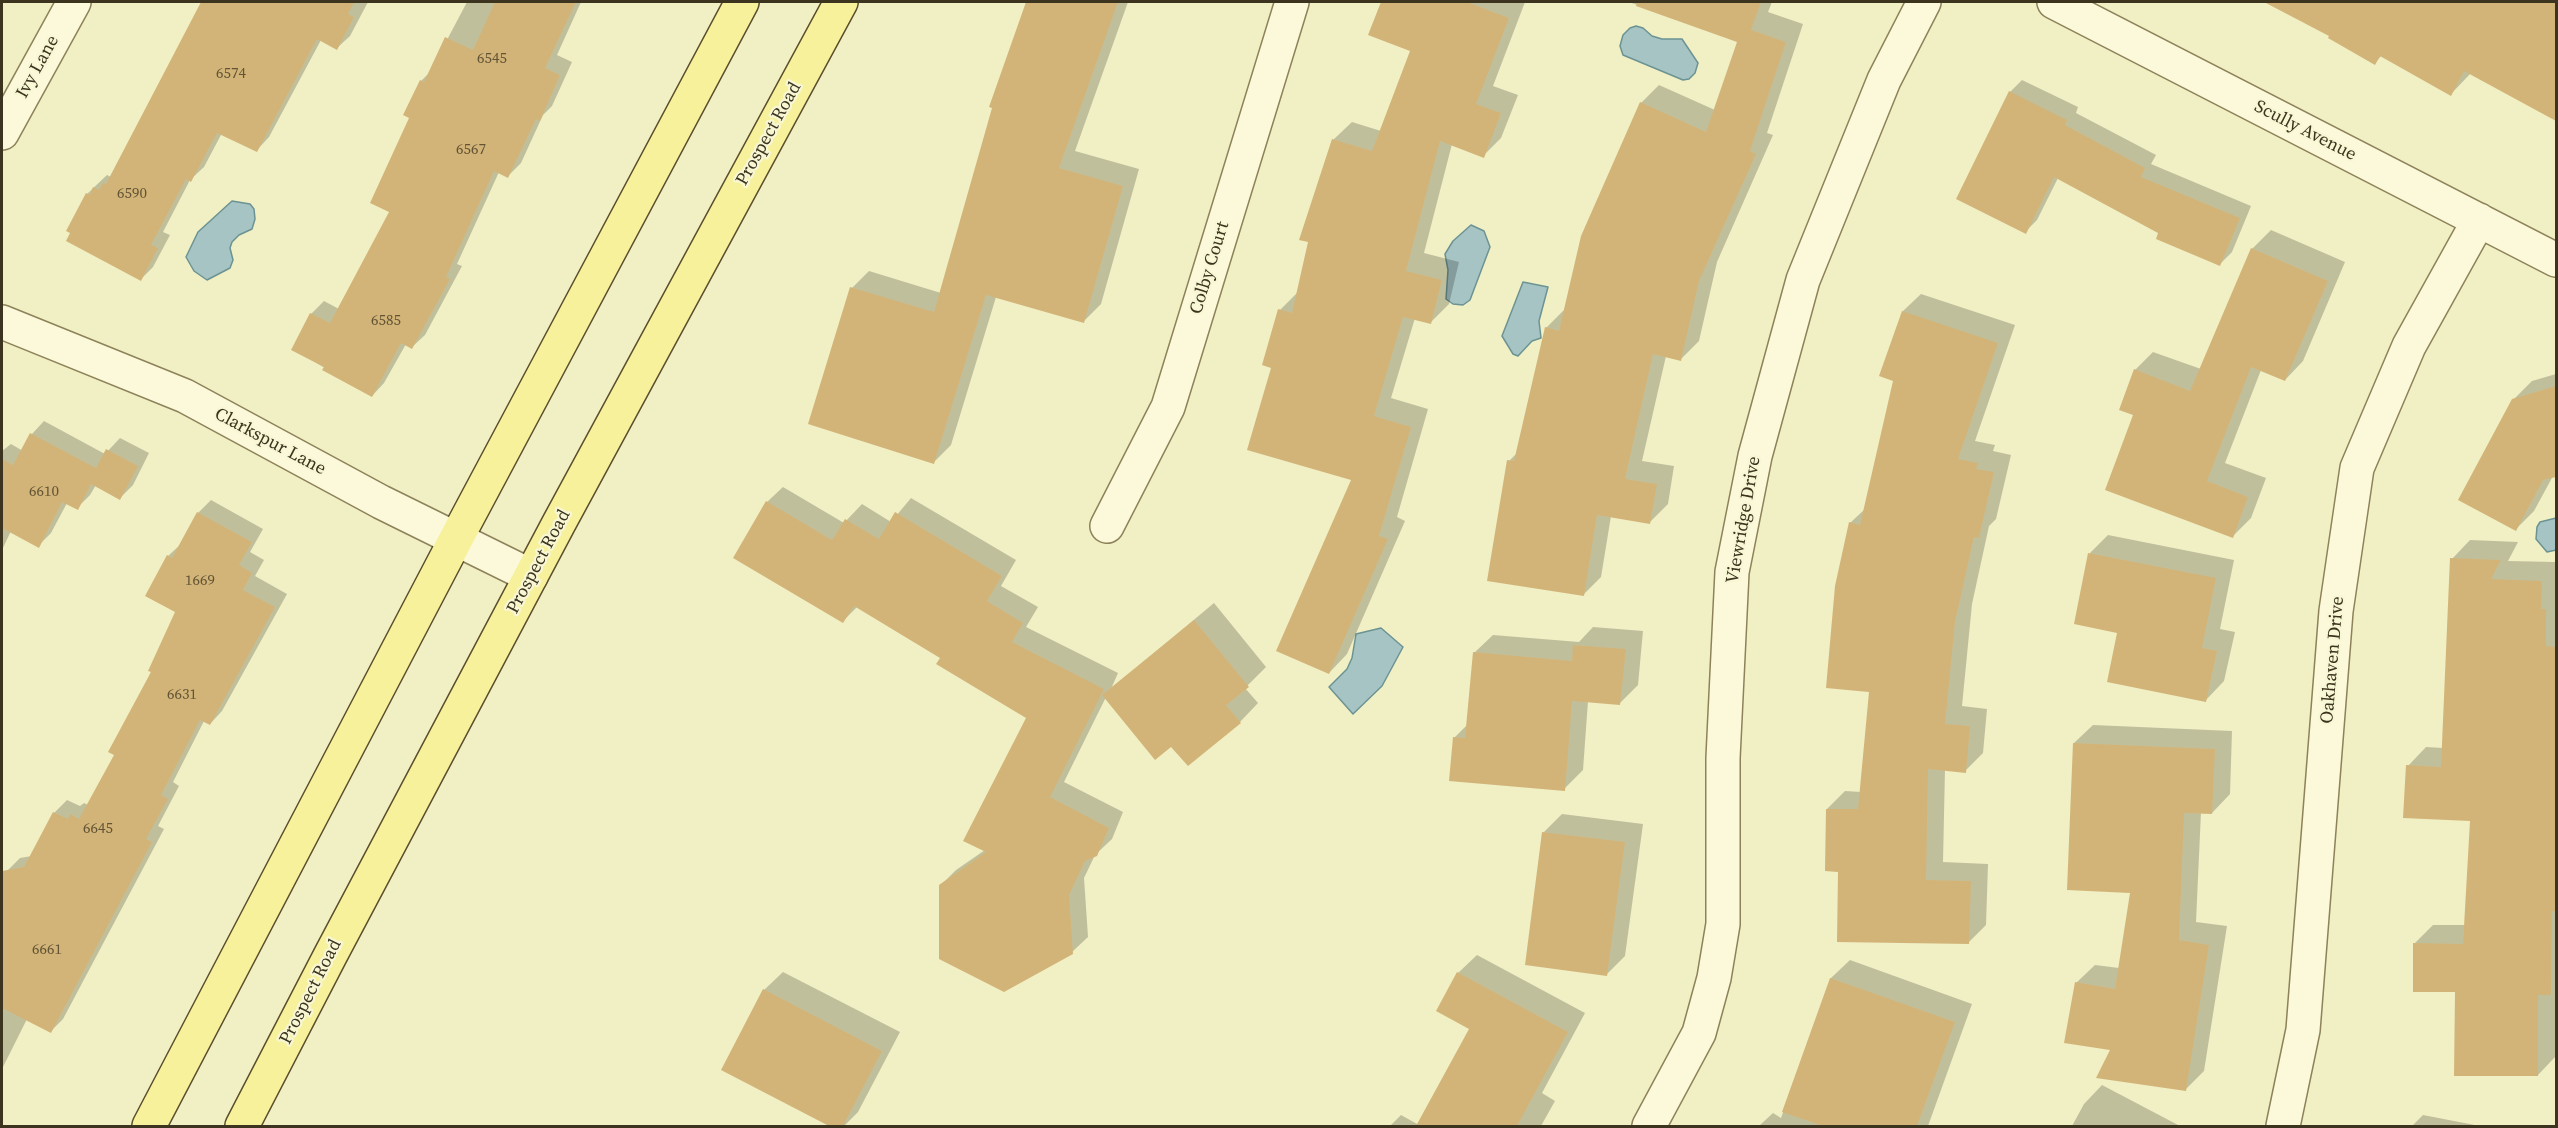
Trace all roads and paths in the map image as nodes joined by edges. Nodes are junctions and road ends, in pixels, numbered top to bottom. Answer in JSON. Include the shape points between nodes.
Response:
{"nodes":[{"id":1,"x":74,"y":2,"type":"edge"},
{"id":2,"x":742,"y":2,"type":"edge"},
{"id":3,"x":841,"y":2,"type":"edge"},
{"id":4,"x":1292,"y":2,"type":"edge"},
{"id":5,"x":1924,"y":2,"type":"edge"},
{"id":6,"x":2054,"y":2,"type":"edge"},
{"id":7,"x":2,"y":133,"type":"edge"},
{"id":8,"x":2479,"y":220,"type":"junction"},
{"id":9,"x":2556,"y":260,"type":"edge"},
{"id":10,"x":2,"y":322,"type":"edge"},
{"id":11,"x":1107,"y":526,"type":"dead end"},
{"id":12,"x":456,"y":539,"type":"junction"},
{"id":13,"x":531,"y":576,"type":"junction"},
{"id":14,"x":148,"y":1126,"type":"edge"},
{"id":15,"x":242,"y":1126,"type":"edge"},
{"id":16,"x":1649,"y":1126,"type":"edge"},
{"id":17,"x":2283,"y":1126,"type":"edge"}],
"edges":[{"from":1,"to":7,"type":"street","name":"Ivy Lane"},
{"from":2,"to":12,"type":"main road"},
{"from":3,"to":13,"type":"main road","name":"Prospect Road"},
{"from":4,"to":11,"type":"street","name":"Colby Court","via":[[1168,407]]},
{"from":5,"to":16,"type":"street","name":"Viewridge Drive","via":[[1884,80],[1803,280],[1755,456],[1732,572],[1723,758],[1723,924],[1699,1033]]},
{"from":6,"to":8,"type":"street","name":"Scully Avenue"},
{"from":8,"to":9,"type":"street","name":"Scully Avenue"},
{"from":8,"to":17,"type":"street","name":"Oakhaven Drive","via":[[2409,346],[2357,468],[2336,611],[2303,1030]]},
{"from":10,"to":12,"type":"street","name":"Clarkspur Lane","via":[[185,396]]},
{"from":12,"to":13,"type":"street","name":"Clarkspur Lane"},
{"from":12,"to":14,"type":"main road"},
{"from":13,"to":15,"type":"main road","name":"Prospect Road"}]}
